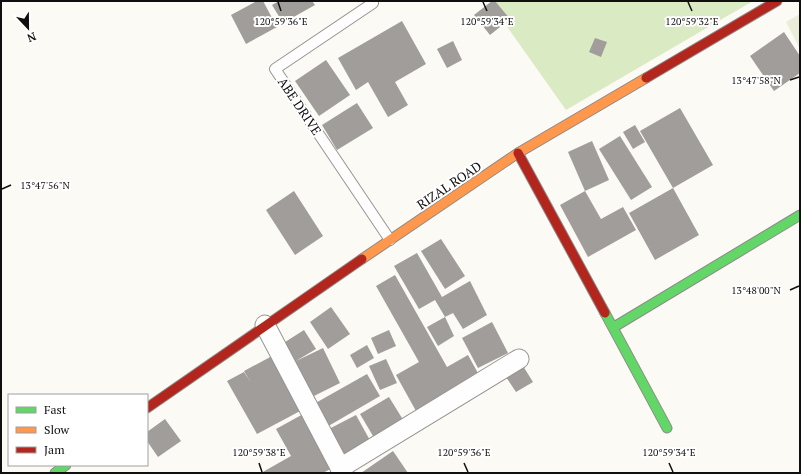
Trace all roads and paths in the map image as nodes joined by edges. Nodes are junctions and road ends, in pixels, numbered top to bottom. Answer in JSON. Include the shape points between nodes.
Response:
{"nodes":[{"id":1,"x":777,"y":1,"type":"edge"},
{"id":2,"x":373,"y":3,"type":"dead end"},
{"id":3,"x":518,"y":153,"type":"junction"},
{"id":4,"x":800,"y":215,"type":"edge"},
{"id":5,"x":390,"y":240,"type":"junction"},
{"id":6,"x":265,"y":326,"type":"junction"},
{"id":7,"x":614,"y":327,"type":"junction"},
{"id":8,"x":519,"y":359,"type":"dead end"},
{"id":9,"x":148,"y":407,"type":"edge"},
{"id":10,"x":667,"y":428,"type":"dead end"},
{"id":11,"x":65,"y":466,"type":"edge"},
{"id":12,"x":342,"y":471,"type":"edge"},
{"id":13,"x":55,"y":473,"type":"edge"}],
"edges":[{"from":1,"to":3,"type":"street","name":"RIZAL ROAD"},
{"from":2,"to":5,"type":"lane","name":"ABE DRIVE","via":[[275,69]]},
{"from":3,"to":5,"type":"street","name":"RIZAL ROAD"},
{"from":3,"to":7,"type":"street"},
{"from":4,"to":7,"type":"street"},
{"from":5,"to":6,"type":"street","name":"RIZAL ROAD"},
{"from":6,"to":9,"type":"street","name":"RIZAL ROAD"},
{"from":6,"to":12,"type":"street"},
{"from":7,"to":10,"type":"street"},
{"from":8,"to":12,"type":"street"},
{"from":11,"to":13,"type":"street"}]}
